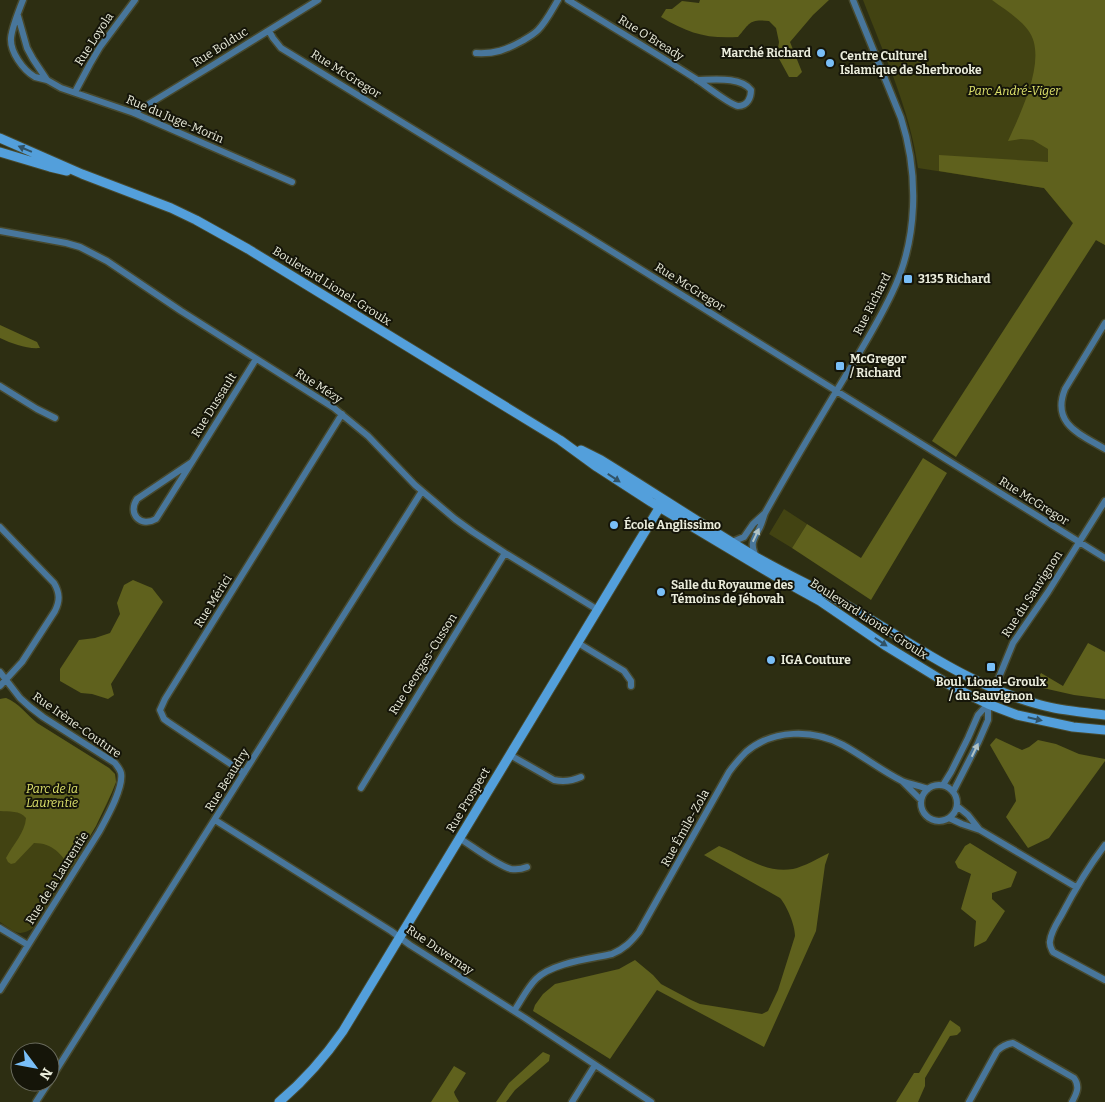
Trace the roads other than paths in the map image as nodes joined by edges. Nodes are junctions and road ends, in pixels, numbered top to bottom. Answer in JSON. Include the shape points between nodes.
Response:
{"nodes":[{"id":1,"x":23,"y":0,"type":"edge"},
{"id":2,"x":135,"y":0,"type":"edge"},
{"id":3,"x":318,"y":0,"type":"edge"},
{"id":4,"x":558,"y":0,"type":"edge"},
{"id":5,"x":568,"y":0,"type":"edge"},
{"id":6,"x":853,"y":0,"type":"edge"},
{"id":7,"x":18,"y":16,"type":"junction"},
{"id":8,"x":269,"y":30,"type":"junction"},
{"id":9,"x":476,"y":53,"type":"dead end"},
{"id":10,"x":47,"y":80,"type":"junction"},
{"id":11,"x":697,"y":80,"type":"junction"},
{"id":12,"x":75,"y":92,"type":"junction"},
{"id":13,"x":134,"y":113,"type":"junction"},
{"id":14,"x":0,"y":138,"type":"edge"},
{"id":15,"x":0,"y":152,"type":"edge"},
{"id":16,"x":82,"y":174,"type":"junction"},
{"id":17,"x":292,"y":182,"type":"dead end"},
{"id":18,"x":0,"y":231,"type":"edge"},
{"id":19,"x":1105,"y":323,"type":"edge"},
{"id":20,"x":256,"y":359,"type":"junction"},
{"id":21,"x":0,"y":386,"type":"edge"},
{"id":22,"x":836,"y":391,"type":"junction"},
{"id":23,"x":342,"y":414,"type":"junction"},
{"id":24,"x":55,"y":418,"type":"dead end"},
{"id":25,"x":1105,"y":449,"type":"edge"},
{"id":26,"x":192,"y":462,"type":"junction"},
{"id":27,"x":422,"y":491,"type":"junction"},
{"id":28,"x":1105,"y":501,"type":"edge"},
{"id":29,"x":662,"y":504,"type":"junction"},
{"id":30,"x":765,"y":513,"type":"junction"},
{"id":31,"x":0,"y":527,"type":"edge"},
{"id":32,"x":732,"y":542,"type":"junction"},
{"id":33,"x":1079,"y":542,"type":"junction"},
{"id":34,"x":505,"y":553,"type":"junction"},
{"id":35,"x":756,"y":557,"type":"junction"},
{"id":36,"x":1105,"y":558,"type":"edge"},
{"id":37,"x":598,"y":610,"type":"junction"},
{"id":38,"x":578,"y":643,"type":"junction"},
{"id":39,"x":0,"y":672,"type":"edge"},
{"id":40,"x":6,"y":680,"type":"junction"},
{"id":41,"x":0,"y":686,"type":"edge"},
{"id":42,"x":631,"y":686,"type":"dead end"},
{"id":43,"x":994,"y":689,"type":"junction"},
{"id":44,"x":988,"y":704,"type":"junction"},
{"id":45,"x":1105,"y":714,"type":"edge"},
{"id":46,"x":1105,"y":730,"type":"edge"},
{"id":47,"x":510,"y":755,"type":"junction"},
{"id":48,"x":121,"y":773,"type":"joint"},
{"id":49,"x":244,"y":773,"type":"junction"},
{"id":50,"x":581,"y":777,"type":"dead end"},
{"id":51,"x":902,"y":781,"type":"junction"},
{"id":52,"x":943,"y":785,"type":"junction"},
{"id":53,"x":361,"y":788,"type":"dead end"},
{"id":54,"x":928,"y":789,"type":"junction"},
{"id":55,"x":953,"y":792,"type":"junction"},
{"id":56,"x":921,"y":800,"type":"junction"},
{"id":57,"x":956,"y":806,"type":"junction"},
{"id":58,"x":949,"y":818,"type":"junction"},
{"id":59,"x":216,"y":820,"type":"junction"},
{"id":60,"x":980,"y":830,"type":"junction"},
{"id":61,"x":459,"y":838,"type":"junction"},
{"id":62,"x":1105,"y":845,"type":"edge"},
{"id":63,"x":527,"y":867,"type":"dead end"},
{"id":64,"x":1076,"y":887,"type":"junction"},
{"id":65,"x":0,"y":928,"type":"edge"},
{"id":66,"x":400,"y":937,"type":"junction"},
{"id":67,"x":28,"y":946,"type":"junction"},
{"id":68,"x":1105,"y":980,"type":"edge"},
{"id":69,"x":0,"y":990,"type":"edge"},
{"id":70,"x":514,"y":1011,"type":"junction"},
{"id":71,"x":60,"y":1064,"type":"edge"},
{"id":72,"x":595,"y":1065,"type":"junction"},
{"id":73,"x":280,"y":1102,"type":"edge"},
{"id":74,"x":572,"y":1102,"type":"edge"},
{"id":75,"x":651,"y":1102,"type":"edge"},
{"id":76,"x":969,"y":1102,"type":"edge"},
{"id":77,"x":1072,"y":1102,"type":"edge"}],
"edges":[{"from":1,"to":7,"type":"street","name":"Rue du Juge-Morin"},
{"from":2,"to":12,"type":"street","name":"Rue Loyola","via":[[100,47]]},
{"from":3,"to":8,"type":"street","name":"Rue Bolduc"},
{"from":4,"to":9,"type":"street","via":[[531,36],[503,51]]},
{"from":5,"to":11,"type":"street","name":"Rue O'Bready"},
{"from":6,"to":22,"type":"street","name":"Rue Richard","via":[[906,133],[913,199],[907,250],[893,291]]},
{"from":7,"to":10,"type":"street","via":[[28,48]]},
{"from":7,"to":10,"type":"street","name":"Rue du Juge-Morin","via":[[11,36],[14,53],[31,74]]},
{"from":8,"to":13,"type":"street","name":"Rue Bolduc"},
{"from":8,"to":22,"type":"street","name":"Rue McGregor","via":[[281,48]]},
{"from":10,"to":12,"type":"street","name":"Rue du Juge-Morin"},
{"from":11,"to":11,"type":"street","name":"Rue O'Bready","via":[[736,106],[749,100],[751,90],[743,83]]},
{"from":12,"to":13,"type":"street","name":"Rue du Juge-Morin"},
{"from":13,"to":17,"type":"street","name":"Rue du Juge-Morin"},
{"from":16,"to":14,"type":"main road","name":"Boulevard Lionel-Groulx","one_way":true},
{"from":15,"to":16,"type":"main road","name":"Boulevard Lionel-Groulx"},
{"from":16,"to":29,"type":"main road","name":"Boulevard Lionel-Groulx","via":[[171,208],[221,233],[560,440],[597,467]]},
{"from":18,"to":20,"type":"street","name":"Rue Mézy","via":[[80,247],[107,261]]},
{"from":19,"to":25,"type":"street","via":[[1065,389],[1061,407],[1062,416],[1074,430]]},
{"from":20,"to":23,"type":"street","name":"Rue Mézy"},
{"from":20,"to":26,"type":"street","name":"Rue Dussault"},
{"from":21,"to":24,"type":"street"},
{"from":22,"to":30,"type":"street","name":"Rue Richard"},
{"from":22,"to":33,"type":"street","name":"Rue McGregor"},
{"from":23,"to":27,"type":"street","name":"Rue Mézy"},
{"from":23,"to":49,"type":"street","name":"Rue Mérici","via":[[160,710],[164,719]]},
{"from":26,"to":26,"type":"street","name":"Rue Dussault","via":[[137,499],[133,506],[137,518],[146,522],[156,519]]},
{"from":27,"to":34,"type":"street","name":"Rue Mézy"},
{"from":27,"to":49,"type":"street","name":"Rue Beaudry"},
{"from":28,"to":33,"type":"street","name":"Rue du Sauvignon"},
{"from":29,"to":32,"type":"main road","name":"Boulevard Lionel-Groulx"},
{"from":29,"to":37,"type":"main road","name":"Rue Prospect"},
{"from":29,"to":44,"type":"main road","name":"Boulevard Lionel-Groulx","one_way":true,"via":[[928,672]]},
{"from":30,"to":32,"type":"street","name":"Rue Richard","via":[[744,537]]},
{"from":35,"to":30,"type":"street","name":"Rue Richard","one_way":true,"via":[[752,544]]},
{"from":31,"to":40,"type":"street","via":[[54,583],[59,595],[55,610],[22,662]]},
{"from":32,"to":35,"type":"main road","name":"Boulevard Lionel-Groulx"},
{"from":33,"to":36,"type":"street","name":"Rue McGregor"},
{"from":33,"to":43,"type":"street","name":"Rue du Sauvignon","via":[[1013,643]]},
{"from":34,"to":37,"type":"street","name":"Rue Mézy"},
{"from":34,"to":53,"type":"street","name":"Rue Georges-Cusson"},
{"from":35,"to":43,"type":"main road","name":"Boulevard Lionel-Groulx","via":[[832,596],[949,667]]},
{"from":37,"to":38,"type":"main road","name":"Rue Prospect"},
{"from":38,"to":42,"type":"street","via":[[624,671]]},
{"from":38,"to":47,"type":"main road","name":"Rue Prospect"},
{"from":39,"to":40,"type":"street","name":"Rue Irène-Couture"},
{"from":40,"to":41,"type":"street"},
{"from":40,"to":48,"type":"street","name":"Rue Irène-Couture","via":[[30,707],[115,763]]},
{"from":43,"to":44,"type":"street","name":"Rue du Sauvignon"},
{"from":43,"to":45,"type":"main road","name":"Boulevard Lionel-Groulx","via":[[1063,710]]},
{"from":44,"to":46,"type":"main road","name":"Boulevard Lionel-Groulx","one_way":true,"via":[[1048,722]]},
{"from":44,"to":52,"type":"street","via":[[978,715]]},
{"from":55,"to":44,"type":"street","one_way":true,"via":[[985,728]]},
{"from":47,"to":50,"type":"street","via":[[560,782]]},
{"from":47,"to":61,"type":"main road","name":"Rue Prospect"},
{"from":48,"to":67,"type":"street","name":"Rue de la Laurentie","via":[[120,787],[105,822]]},
{"from":49,"to":59,"type":"street","name":"Rue Beaudry"},
{"from":51,"to":54,"type":"street","name":"Rue Émile-Zola"},
{"from":51,"to":56,"type":"street","name":"Rue Émile-Zola"},
{"from":51,"to":70,"type":"street","name":"Rue Émile-Zola","via":[[823,737],[790,734],[757,745],[729,772],[632,941],[612,954],[546,971],[530,985]]},
{"from":52,"to":54,"type":"street"},
{"from":52,"to":55,"type":"street"},
{"from":54,"to":56,"type":"street"},
{"from":55,"to":57,"type":"street"},
{"from":56,"to":58,"type":"street","via":[[927,817],[937,821]]},
{"from":57,"to":58,"type":"street"},
{"from":57,"to":60,"type":"street"},
{"from":58,"to":60,"type":"street"},
{"from":59,"to":66,"type":"street","name":"Rue Duvernay"},
{"from":59,"to":71,"type":"street","name":"Rue Beaudry"},
{"from":60,"to":64,"type":"street"},
{"from":61,"to":63,"type":"street","via":[[506,866],[516,869]]},
{"from":61,"to":66,"type":"main road","name":"Rue Prospect"},
{"from":62,"to":64,"type":"street"},
{"from":64,"to":68,"type":"street","via":[[1051,936],[1050,946],[1053,952]]},
{"from":65,"to":67,"type":"street"},
{"from":66,"to":70,"type":"street","name":"Rue Duvernay"},
{"from":66,"to":73,"type":"main road","name":"Rue Prospect","via":[[335,1043]]},
{"from":67,"to":69,"type":"street","name":"Rue de la Laurentie"},
{"from":70,"to":72,"type":"street","name":"Rue Duvernay"},
{"from":72,"to":74,"type":"street"},
{"from":72,"to":75,"type":"street","name":"Rue Duvernay"},
{"from":76,"to":77,"type":"street","via":[[997,1051],[1002,1046],[1013,1044],[1074,1078],[1078,1088]]}]}
